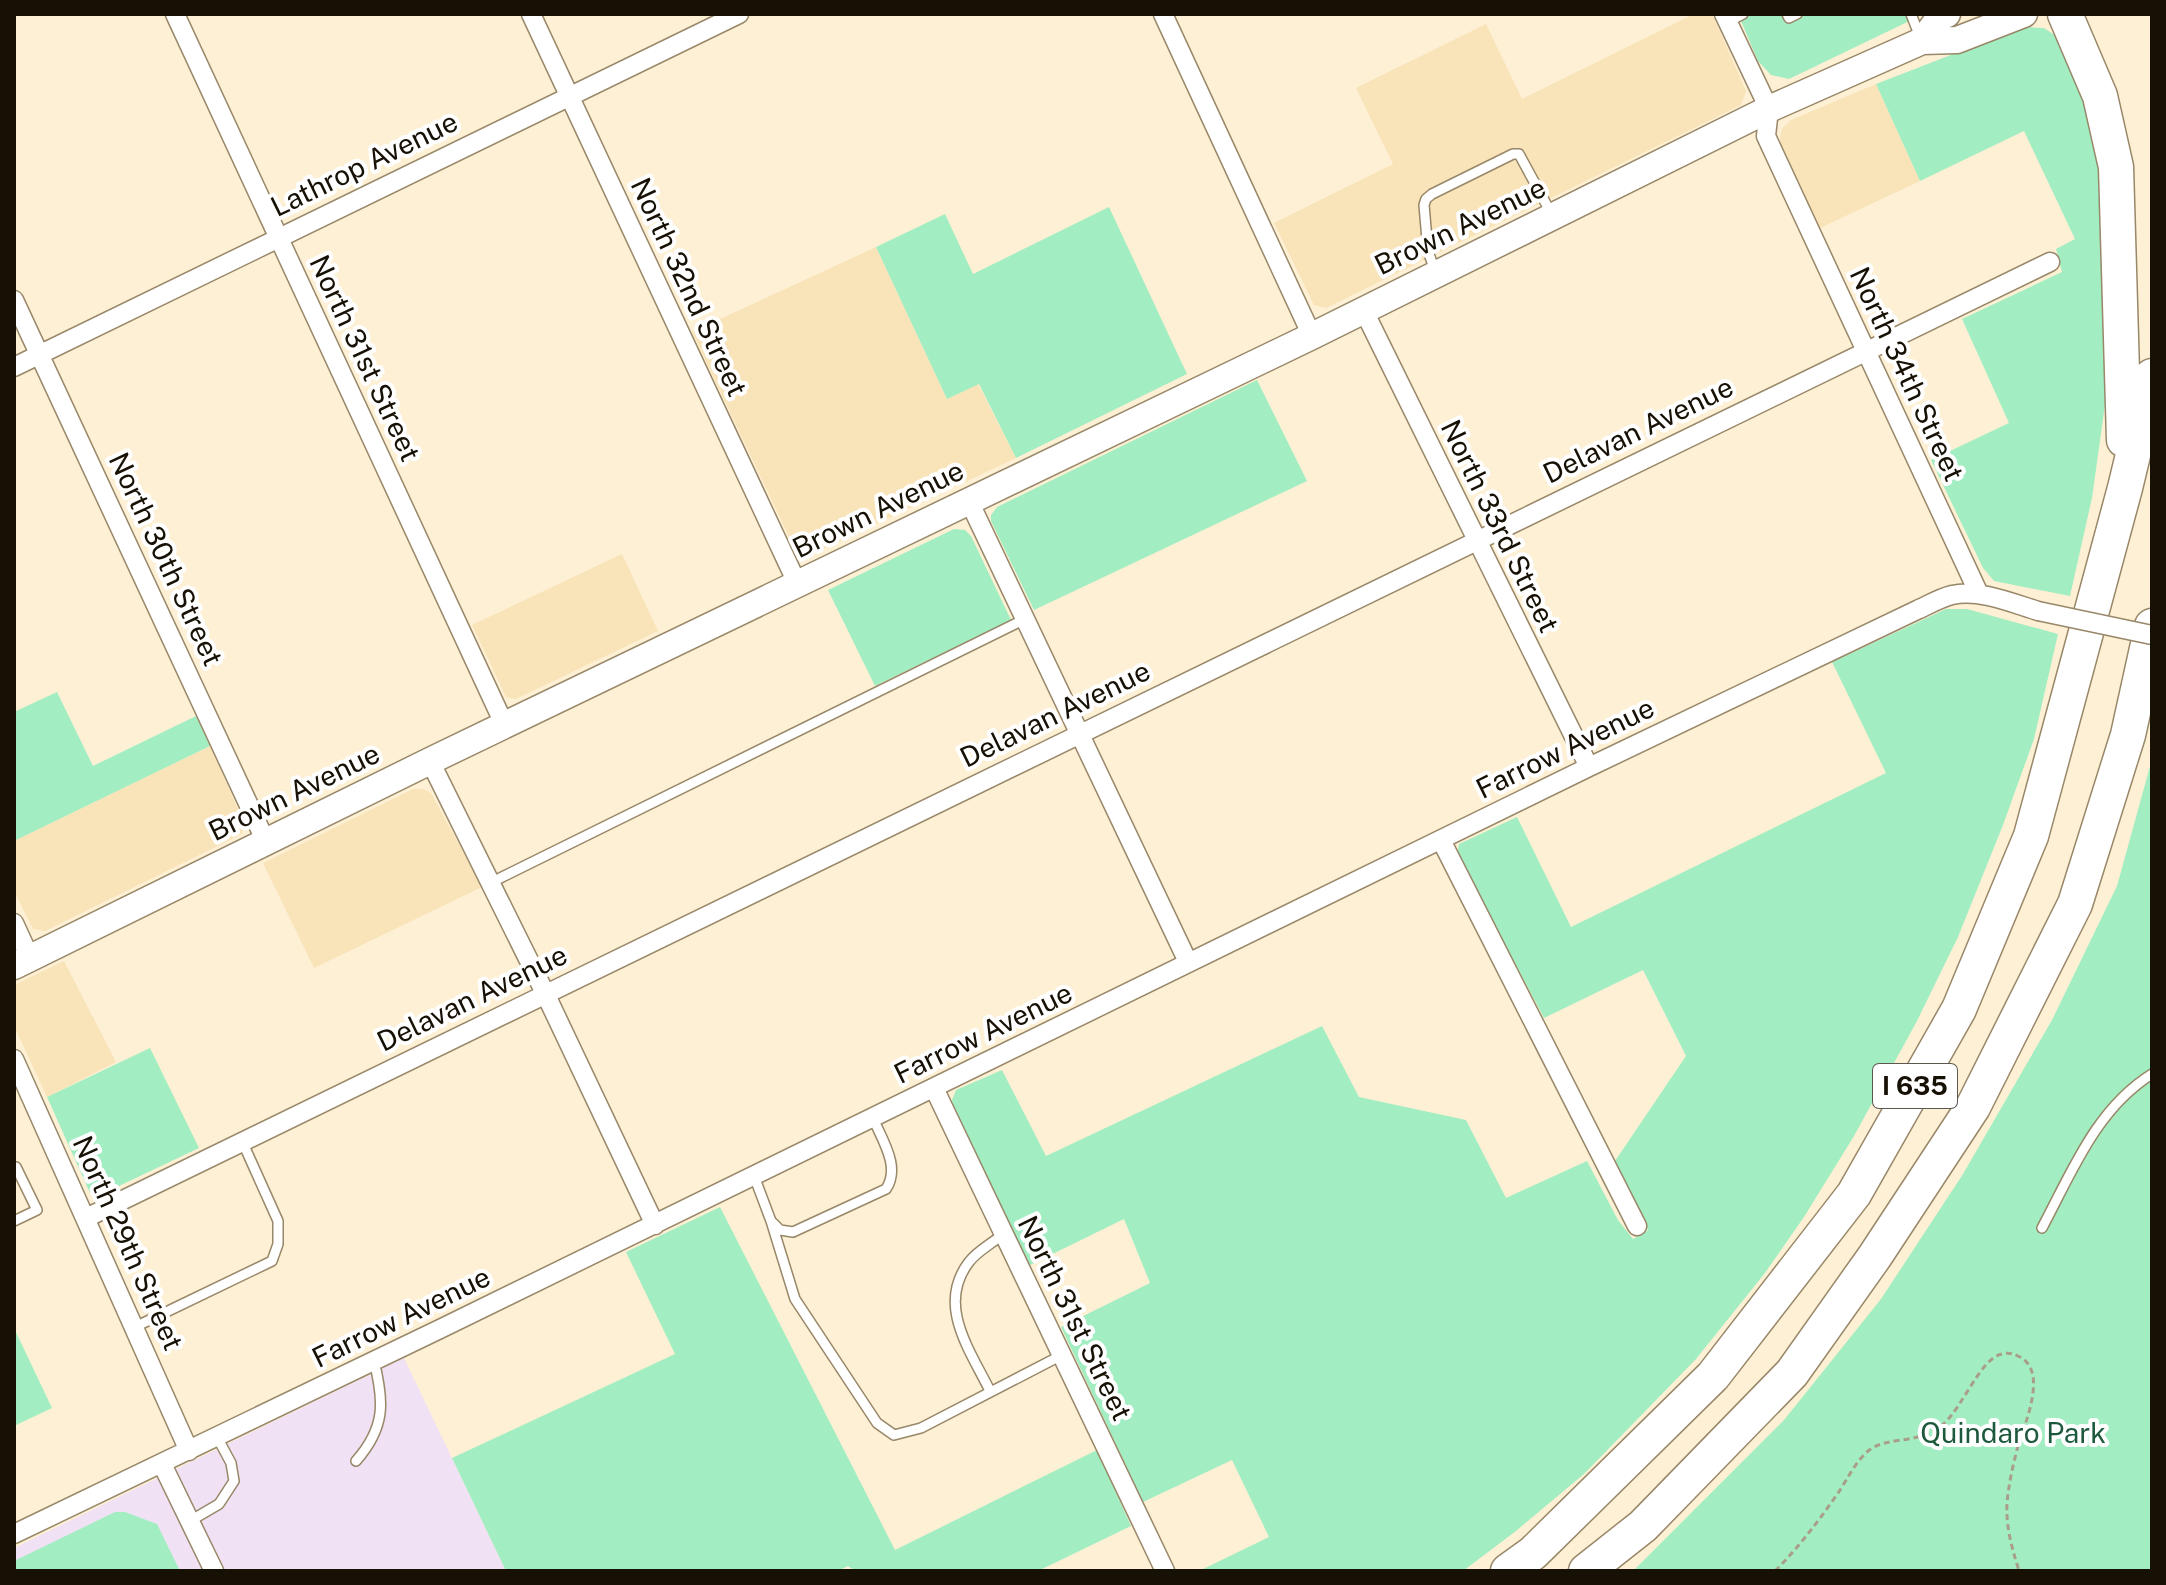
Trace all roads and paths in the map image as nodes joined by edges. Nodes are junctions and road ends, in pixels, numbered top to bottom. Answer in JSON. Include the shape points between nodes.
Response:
{"nodes":[{"id":1,"x":175,"y":14,"type":"edge"},
{"id":2,"x":531,"y":14,"type":"edge"},
{"id":3,"x":739,"y":14,"type":"edge"},
{"id":4,"x":1163,"y":14,"type":"edge"},
{"id":5,"x":1787,"y":14,"type":"edge"},
{"id":6,"x":1797,"y":14,"type":"edge"},
{"id":7,"x":1911,"y":14,"type":"edge"},
{"id":8,"x":1947,"y":14,"type":"edge"},
{"id":9,"x":2024,"y":14,"type":"edge"},
{"id":10,"x":2065,"y":14,"type":"edge"},
{"id":11,"x":1732,"y":17,"type":"edge"},
{"id":12,"x":1922,"y":41,"type":"junction"},
{"id":13,"x":569,"y":96,"type":"junction"},
{"id":14,"x":1769,"y":109,"type":"junction"},
{"id":15,"x":1553,"y":216,"type":"junction"},
{"id":16,"x":278,"y":237,"type":"junction"},
{"id":17,"x":2050,"y":262,"type":"dead end"},
{"id":18,"x":1436,"y":273,"type":"junction"},
{"id":19,"x":14,"y":300,"type":"edge"},
{"id":20,"x":1363,"y":309,"type":"junction"},
{"id":21,"x":1312,"y":336,"type":"junction"},
{"id":22,"x":1865,"y":351,"type":"junction"},
{"id":23,"x":40,"y":354,"type":"junction"},
{"id":24,"x":14,"y":367,"type":"edge"},
{"id":25,"x":2152,"y":376,"type":"edge"},
{"id":26,"x":2125,"y":488,"type":"junction"},
{"id":27,"x":969,"y":501,"type":"junction"},
{"id":28,"x":1475,"y":540,"type":"junction"},
{"id":29,"x":797,"y":583,"type":"junction"},
{"id":30,"x":1979,"y":594,"type":"junction"},
{"id":31,"x":1025,"y":619,"type":"junction"},
{"id":32,"x":2152,"y":626,"type":"edge"},
{"id":33,"x":2152,"y":635,"type":"edge"},
{"id":34,"x":505,"y":726,"type":"junction"},
{"id":35,"x":1079,"y":733,"type":"junction"},
{"id":36,"x":430,"y":761,"type":"junction"},
{"id":37,"x":1589,"y":767,"type":"junction"},
{"id":38,"x":1441,"y":840,"type":"junction"},
{"id":39,"x":266,"y":842,"type":"junction"},
{"id":40,"x":490,"y":883,"type":"junction"},
{"id":41,"x":14,"y":923,"type":"edge"},
{"id":42,"x":22,"y":962,"type":"edge"},
{"id":43,"x":1188,"y":962,"type":"junction"},
{"id":44,"x":545,"y":993,"type":"junction"},
{"id":45,"x":14,"y":1059,"type":"edge"},
{"id":46,"x":2152,"y":1074,"type":"edge"},
{"id":47,"x":934,"y":1088,"type":"junction"},
{"id":48,"x":873,"y":1118,"type":"junction"},
{"id":49,"x":242,"y":1141,"type":"junction"},
{"id":50,"x":16,"y":1167,"type":"edge"},
{"id":51,"x":754,"y":1176,"type":"junction"},
{"id":52,"x":86,"y":1218,"type":"junction"},
{"id":53,"x":14,"y":1221,"type":"edge"},
{"id":54,"x":771,"y":1221,"type":"junction"},
{"id":55,"x":655,"y":1225,"type":"junction"},
{"id":56,"x":1637,"y":1226,"type":"dead end"},
{"id":57,"x":2042,"y":1228,"type":"dead end"},
{"id":58,"x":1004,"y":1234,"type":"junction"},
{"id":59,"x":135,"y":1327,"type":"junction"},
{"id":60,"x":1062,"y":1355,"type":"junction"},
{"id":61,"x":374,"y":1361,"type":"junction"},
{"id":62,"x":990,"y":1391,"type":"junction"},
{"id":63,"x":217,"y":1437,"type":"junction"},
{"id":64,"x":189,"y":1451,"type":"junction"},
{"id":65,"x":356,"y":1461,"type":"dead end"},
{"id":66,"x":162,"y":1464,"type":"junction"},
{"id":67,"x":190,"y":1521,"type":"junction"},
{"id":68,"x":14,"y":1534,"type":"edge"},
{"id":69,"x":214,"y":1571,"type":"edge"},
{"id":70,"x":1165,"y":1571,"type":"edge"},
{"id":71,"x":1508,"y":1571,"type":"edge"},
{"id":72,"x":1586,"y":1571,"type":"edge"},
{"id":73,"x":1775,"y":1571,"type":"edge"},
{"id":74,"x":2019,"y":1571,"type":"edge"}],
"edges":[{"from":1,"to":16,"type":"street","name":"North 31st Street"},
{"from":2,"to":13,"type":"street","name":"North 32nd Street"},
{"from":3,"to":13,"type":"street","name":"Lathrop Avenue"},
{"from":4,"to":21,"type":"street"},
{"from":5,"to":6,"type":"lane"},
{"from":7,"to":12,"type":"lane"},
{"from":8,"to":12,"type":"main road"},
{"from":9,"to":12,"type":"main road","via":[[1957,40]]},
{"from":10,"to":26,"type":"highway","via":[[2100,96],[2116,167]]},
{"from":11,"to":14,"type":"street","name":"North 34th Street"},
{"from":12,"to":14,"type":"main road","name":"Brown Avenue"},
{"from":13,"to":16,"type":"street","name":"Lathrop Avenue"},
{"from":13,"to":29,"type":"street","name":"North 32nd Street"},
{"from":14,"to":15,"type":"main road","name":"Brown Avenue"},
{"from":14,"to":22,"type":"street","name":"North 34th Street","via":[[1766,136]]},
{"from":15,"to":18,"type":"main road","name":"Brown Avenue"},
{"from":15,"to":18,"type":"lane","via":[[1519,154],[1513,154],[1426,199],[1428,251]]},
{"from":16,"to":23,"type":"street","name":"Lathrop Avenue"},
{"from":16,"to":34,"type":"street","name":"North 31st Street"},
{"from":17,"to":22,"type":"street","name":"Delavan Avenue"},
{"from":18,"to":20,"type":"main road","name":"Brown Avenue"},
{"from":19,"to":23,"type":"street","name":"North 30th Street"},
{"from":20,"to":21,"type":"main road","name":"Brown Avenue"},
{"from":20,"to":28,"type":"street","name":"North 33rd Street"},
{"from":21,"to":27,"type":"main road","name":"Brown Avenue"},
{"from":22,"to":28,"type":"street","name":"Delavan Avenue"},
{"from":22,"to":30,"type":"street","name":"North 34th Street"},
{"from":23,"to":24,"type":"street","name":"Lathrop Avenue"},
{"from":23,"to":39,"type":"street","name":"North 30th Street"},
{"from":25,"to":26,"type":"highway","number":"I 635"},
{"from":26,"to":71,"type":"highway","number":"I 635","via":[[2031,836],[1959,1009],[1862,1181],[1713,1376],[1533,1553]]},
{"from":27,"to":29,"type":"main road","name":"Brown Avenue"},
{"from":27,"to":31,"type":"street"},
{"from":28,"to":35,"type":"street","name":"Delavan Avenue"},
{"from":28,"to":37,"type":"street","name":"North 33rd Street"},
{"from":29,"to":34,"type":"main road","name":"Brown Avenue"},
{"from":30,"to":33,"type":"street","bridge":true},
{"from":30,"to":37,"type":"street","name":"Farrow Avenue","via":[[1950,595]]},
{"from":31,"to":35,"type":"street"},
{"from":31,"to":40,"type":"lane"},
{"from":32,"to":72,"type":"highway","number":"I 635","via":[[2128,735],[2075,904],[1973,1107],[1792,1373],[1643,1526]]},
{"from":34,"to":36,"type":"main road","name":"Brown Avenue"},
{"from":35,"to":43,"type":"street"},
{"from":35,"to":44,"type":"street","name":"Delavan Avenue"},
{"from":36,"to":39,"type":"main road","name":"Brown Avenue"},
{"from":36,"to":40,"type":"street"},
{"from":37,"to":38,"type":"street","name":"Farrow Avenue"},
{"from":38,"to":43,"type":"street","name":"Farrow Avenue"},
{"from":38,"to":56,"type":"street"},
{"from":39,"to":42,"type":"main road","name":"Brown Avenue"},
{"from":40,"to":44,"type":"street"},
{"from":41,"to":42,"type":"street"},
{"from":43,"to":47,"type":"street","name":"Farrow Avenue"},
{"from":44,"to":49,"type":"street","name":"Delavan Avenue"},
{"from":44,"to":55,"type":"street"},
{"from":45,"to":52,"type":"street","name":"North 29th Street"},
{"from":46,"to":57,"type":"lane","via":[[2110,1108]]},
{"from":47,"to":48,"type":"street","name":"Farrow Avenue"},
{"from":47,"to":58,"type":"street","name":"North 31st Street"},
{"from":48,"to":51,"type":"street","name":"Farrow Avenue"},
{"from":48,"to":54,"type":"lane","via":[[893,1167],[886,1189],[793,1232],[780,1230]]},
{"from":49,"to":52,"type":"street","name":"Delavan Avenue"},
{"from":49,"to":59,"type":"lane","via":[[278,1221],[272,1261]]},
{"from":50,"to":53,"type":"lane","via":[[37,1210]]},
{"from":51,"to":54,"type":"lane"},
{"from":51,"to":55,"type":"street","name":"Farrow Avenue"},
{"from":52,"to":59,"type":"street","name":"North 29th Street"},
{"from":54,"to":62,"type":"lane","via":[[795,1299],[877,1423],[894,1435],[921,1428]]},
{"from":55,"to":61,"type":"street","name":"Farrow Avenue"},
{"from":58,"to":60,"type":"street","name":"North 31st Street"},
{"from":58,"to":62,"type":"lane","via":[[969,1261],[953,1304]]},
{"from":59,"to":64,"type":"street","name":"North 29th Street"},
{"from":60,"to":62,"type":"lane"},
{"from":60,"to":70,"type":"street","name":"North 31st Street"},
{"from":61,"to":63,"type":"street","name":"Farrow Avenue"},
{"from":61,"to":65,"type":"lane","via":[[381,1411],[368,1448]]},
{"from":63,"to":64,"type":"street","name":"Farrow Avenue"},
{"from":63,"to":67,"type":"lane","via":[[234,1481],[219,1504]]},
{"from":64,"to":66,"type":"street","name":"Farrow Avenue"},
{"from":66,"to":67,"type":"street"},
{"from":66,"to":68,"type":"street","name":"Farrow Avenue"},
{"from":67,"to":69,"type":"street"},
{"from":73,"to":74,"type":"path","via":[[1820,1520],[1867,1452],[1940,1427],[1956,1412],[1986,1364],[1998,1354],[2010,1353],[2034,1373],[2008,1496],[2008,1536]]}]}
